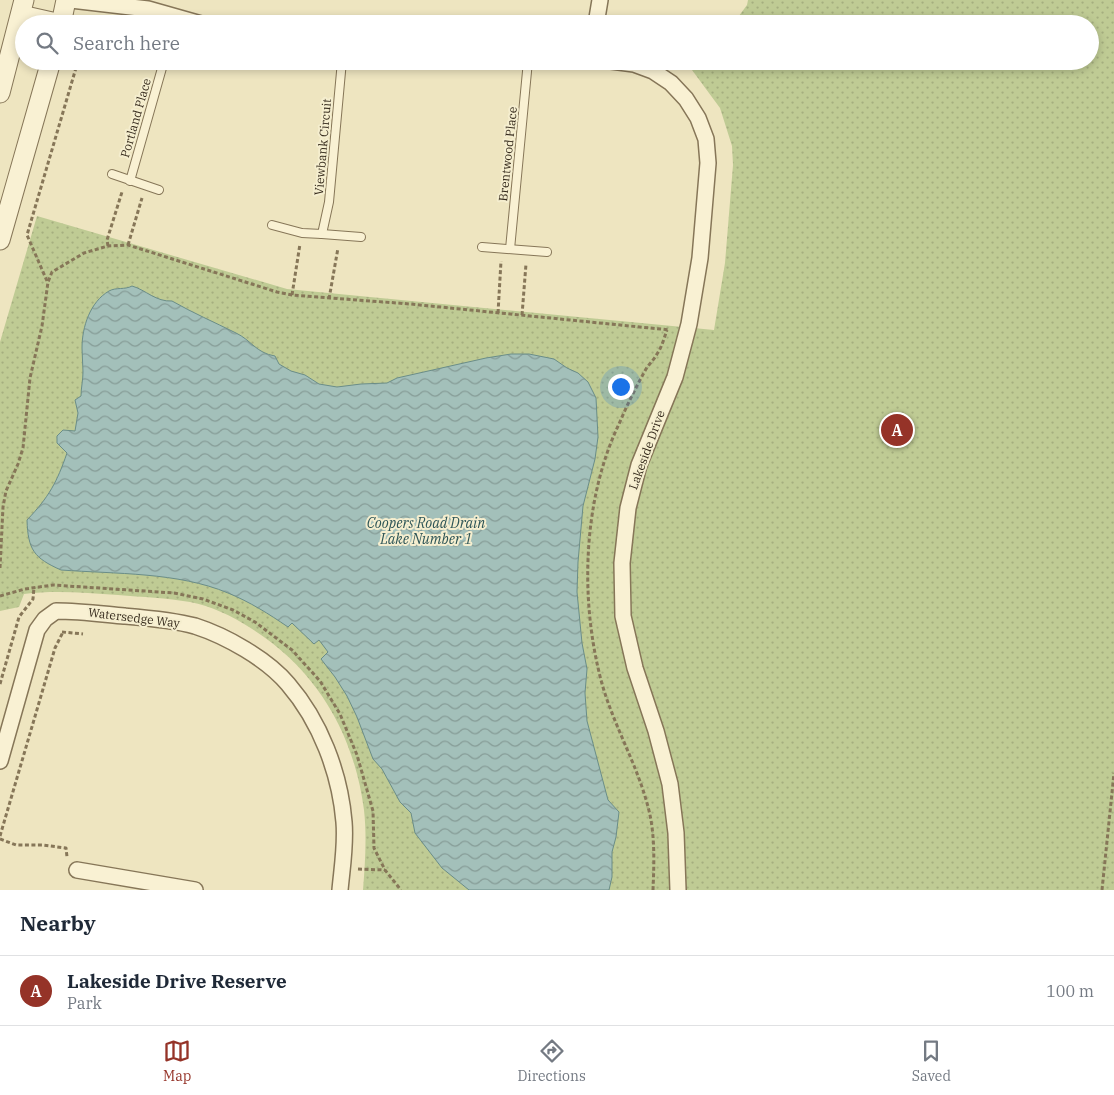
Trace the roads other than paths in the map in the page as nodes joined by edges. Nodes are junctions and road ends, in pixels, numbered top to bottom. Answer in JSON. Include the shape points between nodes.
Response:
{"nodes":[{"id":1,"x":66,"y":0,"type":"edge"},
{"id":2,"x":72,"y":0,"type":"edge"},
{"id":3,"x":600,"y":0,"type":"edge"},
{"id":4,"x":23,"y":7,"type":"edge"},
{"id":5,"x":41,"y":15,"type":"edge"},
{"id":6,"x":63,"y":15,"type":"edge"},
{"id":7,"x":163,"y":15,"type":"edge"},
{"id":8,"x":598,"y":15,"type":"edge"},
{"id":9,"x":15,"y":37,"type":"edge"},
{"id":10,"x":48,"y":70,"type":"edge"},
{"id":11,"x":161,"y":70,"type":"edge"},
{"id":12,"x":341,"y":70,"type":"edge"},
{"id":13,"x":527,"y":70,"type":"edge"},
{"id":14,"x":653,"y":70,"type":"edge"},
{"id":15,"x":0,"y":93,"type":"edge"},
{"id":16,"x":112,"y":174,"type":"dead end"},
{"id":17,"x":128,"y":180,"type":"junction"},
{"id":18,"x":159,"y":190,"type":"dead end"},
{"id":19,"x":272,"y":225,"type":"dead end"},
{"id":20,"x":322,"y":234,"type":"junction"},
{"id":21,"x":361,"y":237,"type":"dead end"},
{"id":22,"x":0,"y":240,"type":"edge"},
{"id":23,"x":482,"y":247,"type":"dead end"},
{"id":24,"x":506,"y":249,"type":"junction"},
{"id":25,"x":548,"y":252,"type":"dead end"},
{"id":26,"x":0,"y":761,"type":"edge"},
{"id":27,"x":77,"y":870,"type":"road end"},
{"id":28,"x":124,"y":884,"type":"edge"},
{"id":29,"x":195,"y":890,"type":"edge"},
{"id":30,"x":340,"y":890,"type":"edge"},
{"id":31,"x":678,"y":890,"type":"edge"}],
"edges":[{"from":1,"to":6,"type":"street"},
{"from":2,"to":7,"type":"street","via":[[148,9]]},
{"from":3,"to":8,"type":"street"},
{"from":4,"to":5,"type":"street"},
{"from":9,"to":15,"type":"street"},
{"from":10,"to":22,"type":"street"},
{"from":11,"to":17,"type":"lane","name":"Portland Place"},
{"from":12,"to":20,"type":"lane","name":"Viewbank Circuit","via":[[329,202]]},
{"from":13,"to":24,"type":"lane","name":"Brentwood Place"},
{"from":14,"to":31,"type":"street","name":"Lakeside Drive","via":[[671,83],[698,118],[706,139],[708,163],[700,258],[689,324],[675,377],[639,466],[628,508],[622,563],[623,616],[670,784]]},
{"from":16,"to":17,"type":"lane"},
{"from":17,"to":18,"type":"lane"},
{"from":19,"to":20,"type":"lane","via":[[302,233]]},
{"from":20,"to":21,"type":"lane"},
{"from":23,"to":24,"type":"lane"},
{"from":24,"to":25,"type":"lane"},
{"from":26,"to":30,"type":"street","name":"Watersedge Way","via":[[37,630],[44,619],[56,610],[159,619],[196,626],[262,660],[287,683],[321,735],[340,796],[344,822]]},
{"from":27,"to":28,"type":"street"},
{"from":28,"to":29,"type":"street"}]}
